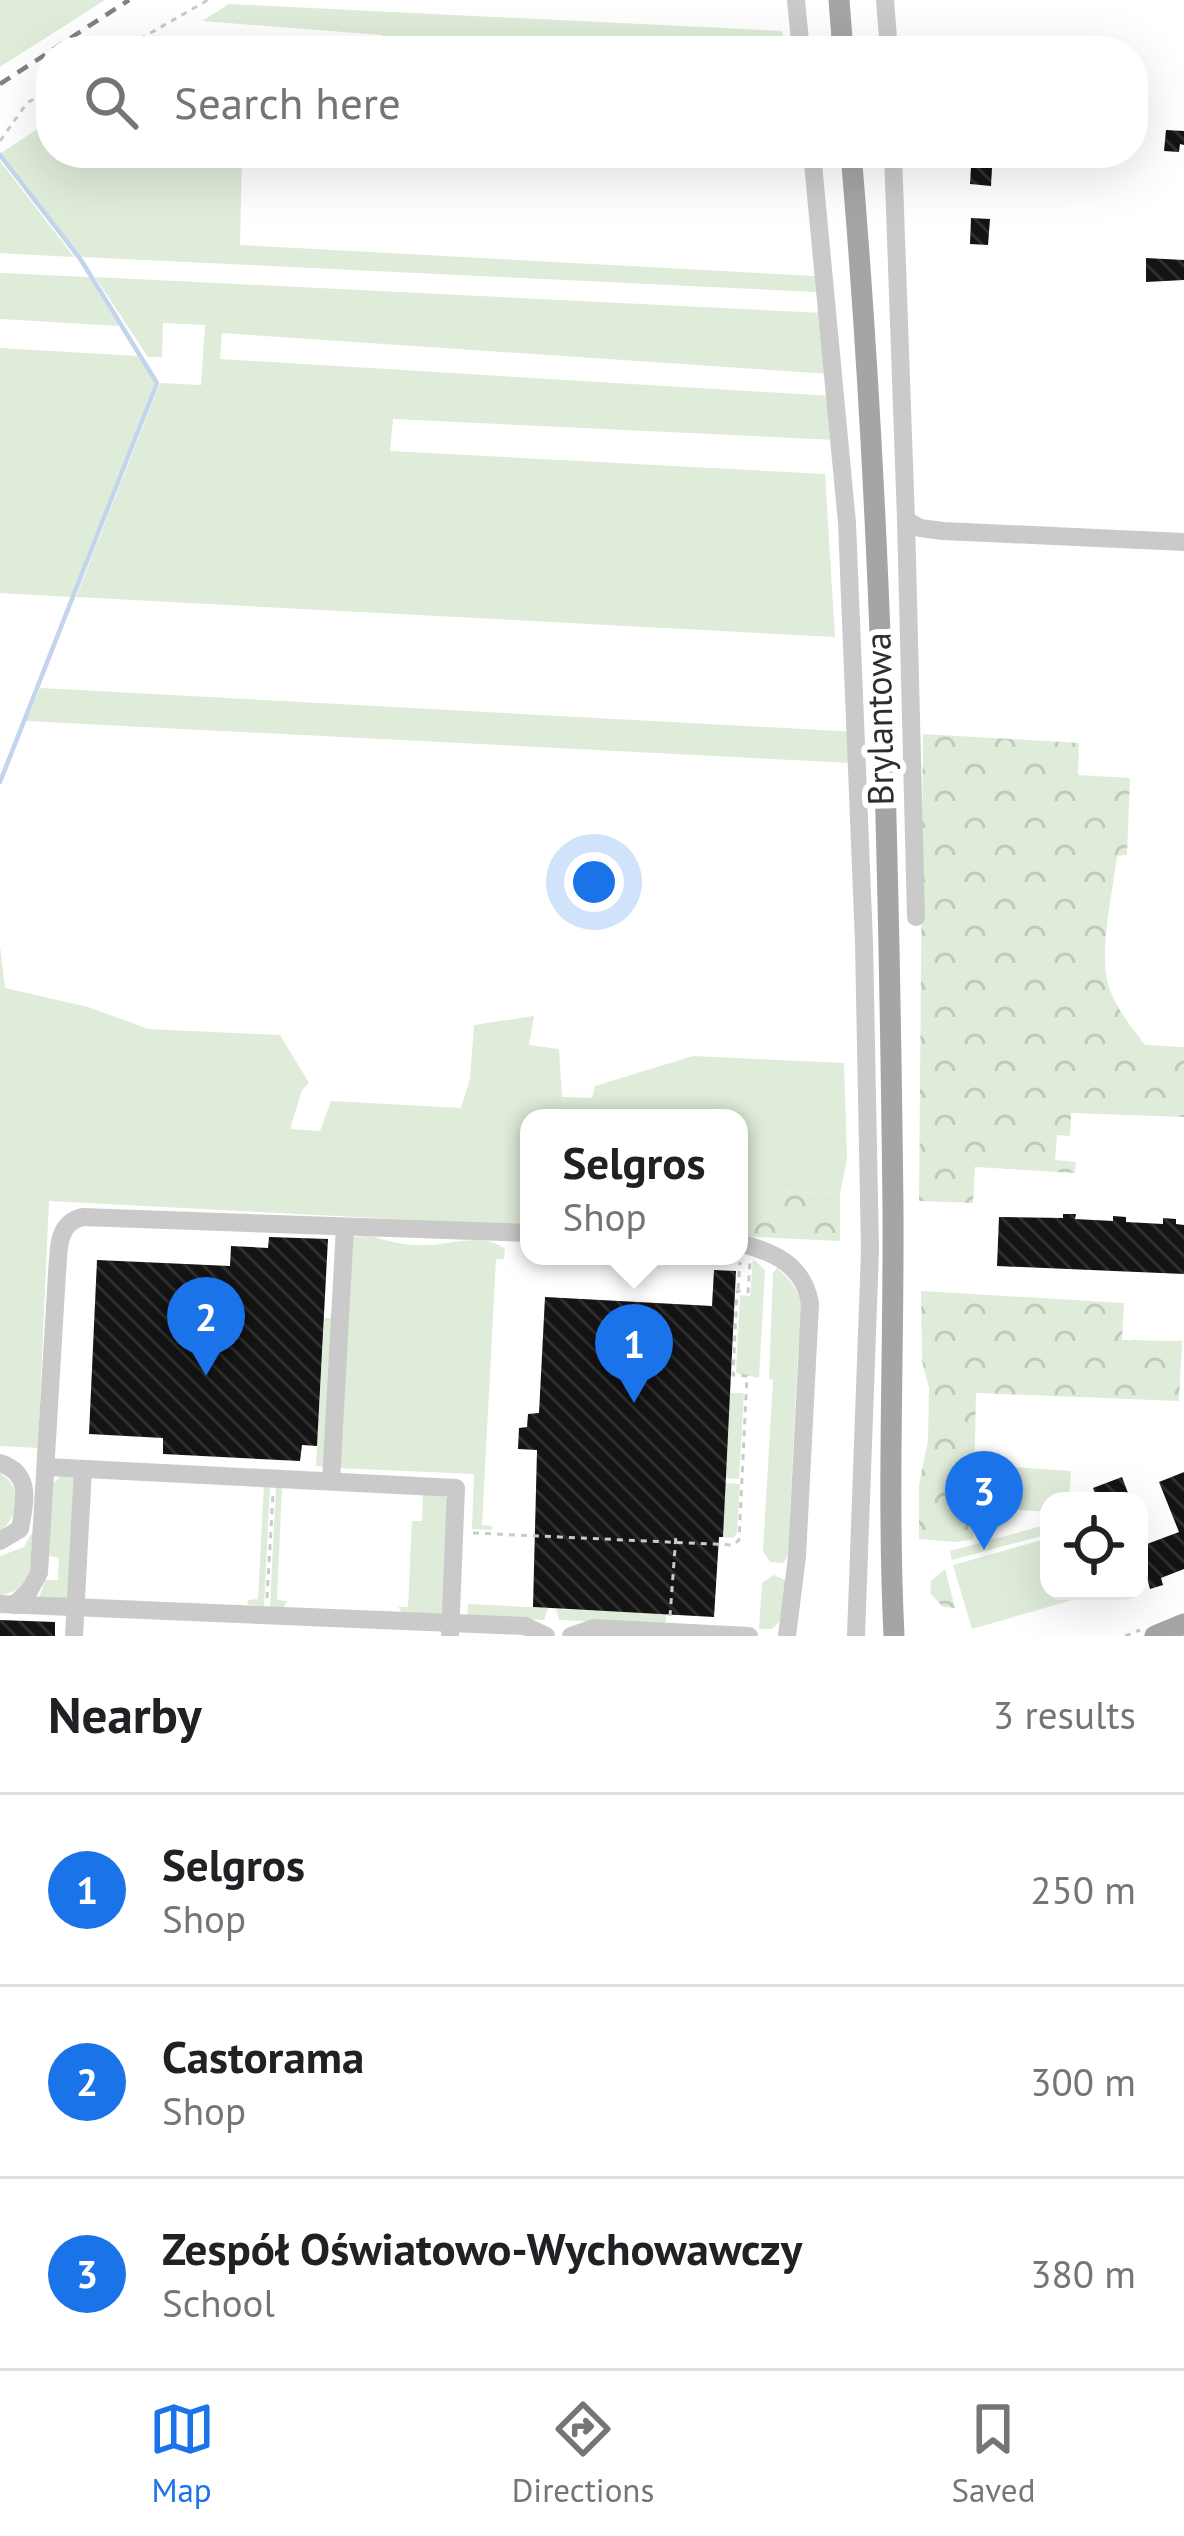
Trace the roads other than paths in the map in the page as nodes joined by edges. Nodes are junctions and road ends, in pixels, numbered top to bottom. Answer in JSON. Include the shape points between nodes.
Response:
{"nodes":[{"id":1,"x":796,"y":0,"type":"edge"},
{"id":2,"x":838,"y":0,"type":"edge"},
{"id":3,"x":886,"y":0,"type":"edge"},
{"id":4,"x":800,"y":36,"type":"edge"},
{"id":5,"x":842,"y":36,"type":"edge"},
{"id":6,"x":889,"y":36,"type":"edge"},
{"id":7,"x":813,"y":168,"type":"edge"},
{"id":8,"x":852,"y":168,"type":"edge"},
{"id":9,"x":894,"y":168,"type":"edge"},
{"id":10,"x":906,"y":520,"type":"junction"},
{"id":11,"x":1184,"y":542,"type":"edge"},
{"id":12,"x":916,"y":916,"type":"dead end"},
{"id":13,"x":344,"y":1228,"type":"junction"},
{"id":14,"x":520,"y":1233,"type":"edge"},
{"id":15,"x":748,"y":1246,"type":"edge"},
{"id":16,"x":0,"y":1463,"type":"edge"},
{"id":17,"x":47,"y":1467,"type":"junction"},
{"id":18,"x":82,"y":1469,"type":"junction"},
{"id":19,"x":331,"y":1481,"type":"junction"},
{"id":20,"x":890,"y":1536,"type":"junction"},
{"id":21,"x":0,"y":1541,"type":"edge"},
{"id":22,"x":7,"y":1605,"type":"edge"},
{"id":23,"x":75,"y":1608,"type":"junction"},
{"id":24,"x":1184,"y":1624,"type":"edge"},
{"id":25,"x":450,"y":1630,"type":"edge"},
{"id":26,"x":1151,"y":1631,"type":"edge"},
{"id":27,"x":74,"y":1636,"type":"edge"},
{"id":28,"x":546,"y":1636,"type":"edge"},
{"id":29,"x":571,"y":1636,"type":"edge"},
{"id":30,"x":749,"y":1636,"type":"edge"},
{"id":31,"x":787,"y":1636,"type":"edge"},
{"id":32,"x":856,"y":1636,"type":"edge"},
{"id":33,"x":882,"y":1636,"type":"edge"},
{"id":34,"x":895,"y":1636,"type":"edge"}],
"edges":[{"from":1,"to":4,"type":"street"},
{"from":2,"to":5,"type":"main road"},
{"from":3,"to":6,"type":"street"},
{"from":7,"to":32,"type":"street","via":[[848,523],[863,942],[869,1251]]},
{"from":8,"to":20,"type":"main road","via":[[879,604],[893,1211]]},
{"from":9,"to":10,"type":"street","name":"Brylantowa"},
{"from":10,"to":11,"type":"street","via":[[943,531]]},
{"from":10,"to":12,"type":"street","name":"Brylantowa"},
{"from":13,"to":14,"type":"street"},
{"from":13,"to":17,"type":"street","via":[[70,1221],[57,1273]]},
{"from":13,"to":19,"type":"street"},
{"from":15,"to":31,"type":"street","via":[[790,1264],[810,1304]]},
{"from":16,"to":21,"type":"street","via":[[16,1469],[25,1502],[20,1529]]},
{"from":17,"to":18,"type":"street"},
{"from":17,"to":22,"type":"street","via":[[39,1573],[29,1592]]},
{"from":18,"to":19,"type":"street"},
{"from":18,"to":23,"type":"street"},
{"from":19,"to":25,"type":"street","via":[[456,1488]]},
{"from":20,"to":33,"type":"main road"},
{"from":20,"to":34,"type":"main road"},
{"from":22,"to":23,"type":"street"},
{"from":23,"to":25,"type":"street"},
{"from":23,"to":27,"type":"street"},
{"from":24,"to":26,"type":"main road"},
{"from":25,"to":28,"type":"street","via":[[525,1626]]},
{"from":29,"to":30,"type":"street","via":[[594,1628]]}]}
